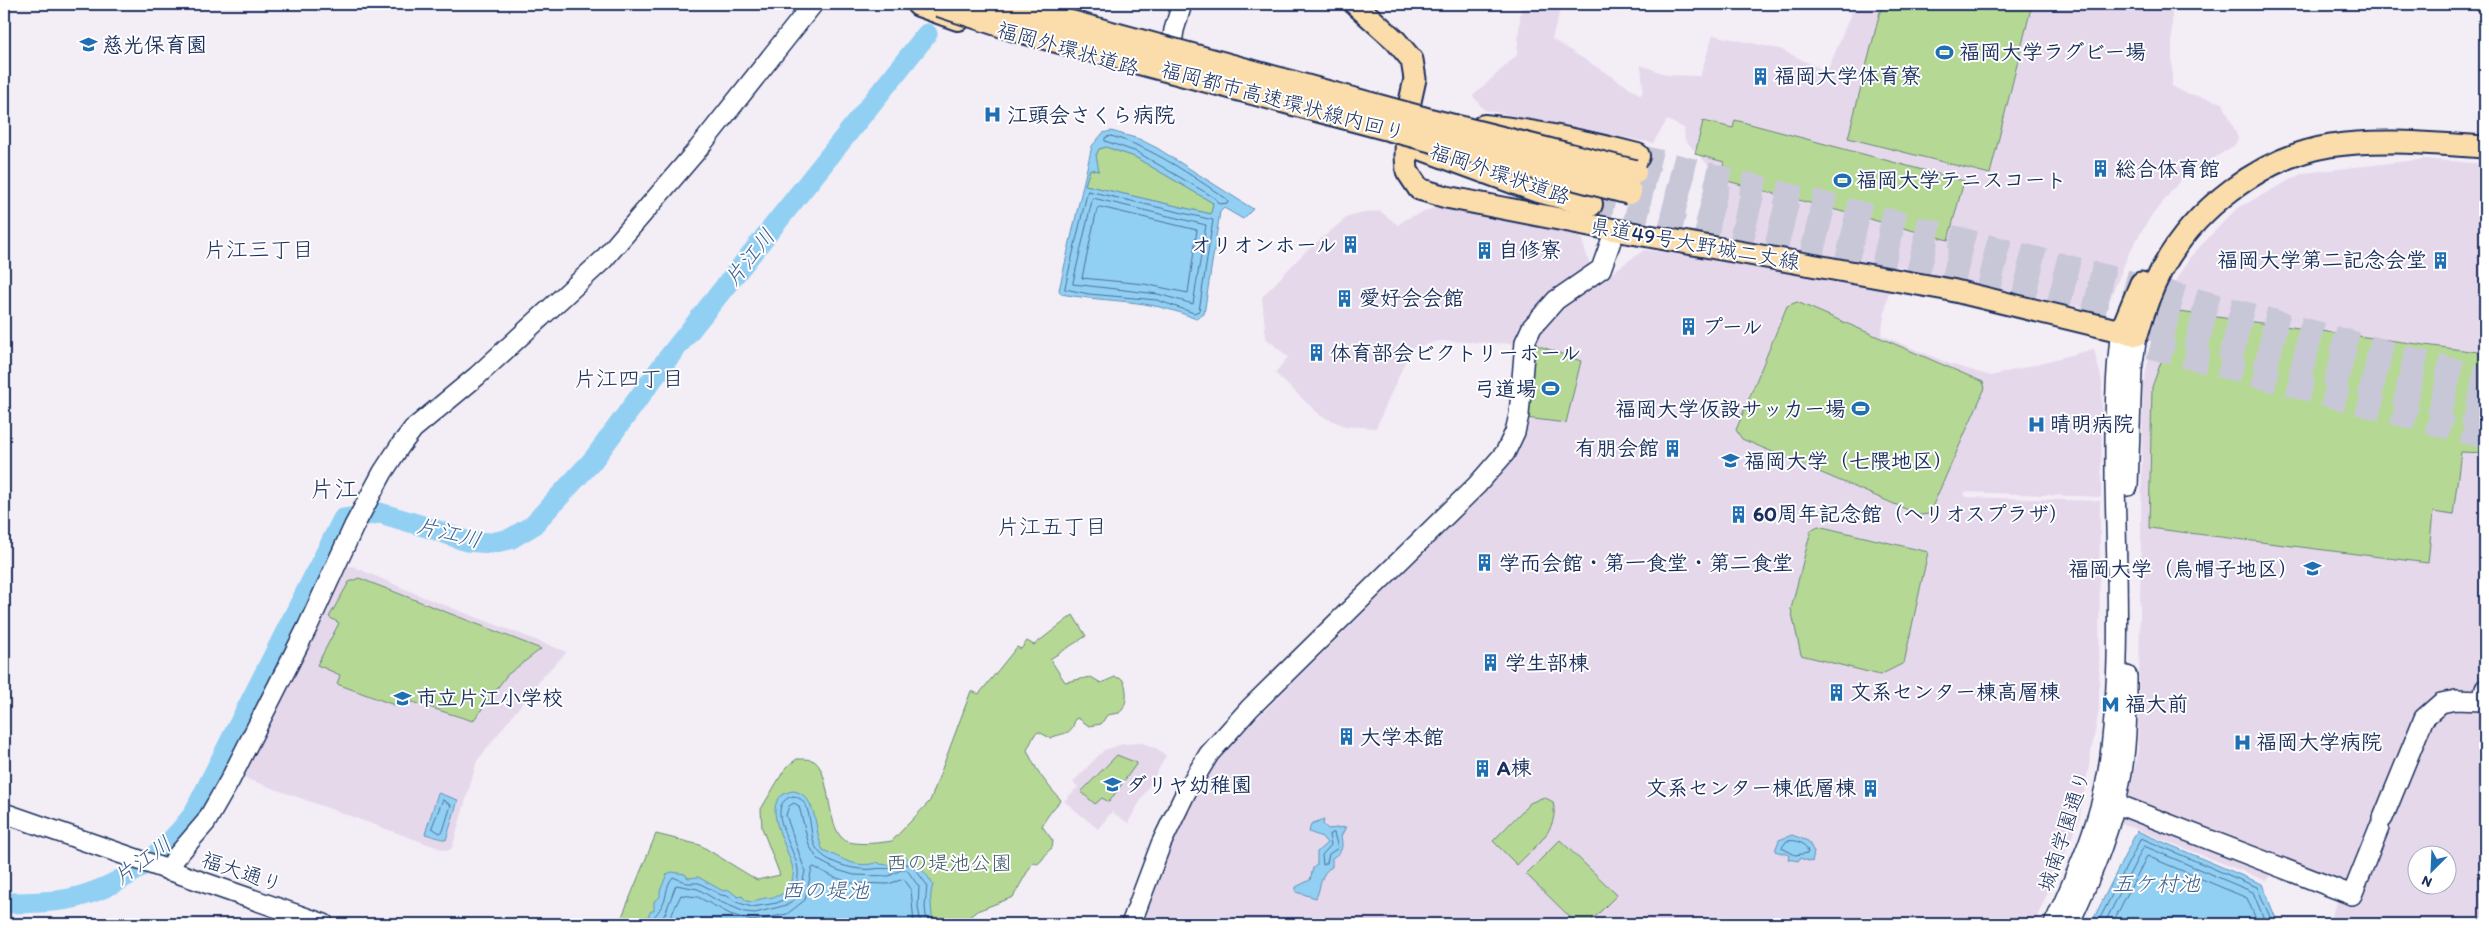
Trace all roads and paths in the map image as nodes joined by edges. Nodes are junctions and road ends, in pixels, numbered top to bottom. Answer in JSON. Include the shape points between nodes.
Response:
{"nodes":[{"id":1,"x":813,"y":4,"type":"edge"},
{"id":2,"x":919,"y":4,"type":"edge"},
{"id":3,"x":940,"y":4,"type":"edge"},
{"id":4,"x":993,"y":4,"type":"edge"},
{"id":5,"x":1001,"y":4,"type":"edge"},
{"id":6,"x":1182,"y":4,"type":"edge"},
{"id":7,"x":1356,"y":4,"type":"edge"},
{"id":8,"x":1171,"y":53,"type":"junction"},
{"id":9,"x":1166,"y":76,"type":"junction"},
{"id":10,"x":1408,"y":115,"type":"junction"},
{"id":11,"x":2485,"y":134,"type":"edge"},
{"id":12,"x":1408,"y":142,"type":"junction"},
{"id":13,"x":2485,"y":147,"type":"edge"},
{"id":14,"x":1634,"y":173,"type":"junction"},
{"id":15,"x":1590,"y":204,"type":"tunnel mouth"},
{"id":16,"x":1615,"y":230,"type":"junction"},
{"id":17,"x":2129,"y":333,"type":"junction"},
{"id":18,"x":2485,"y":689,"type":"edge"},
{"id":19,"x":2109,"y":801,"type":"junction"},
{"id":20,"x":4,"y":813,"type":"edge"},
{"id":21,"x":163,"y":869,"type":"junction"},
{"id":22,"x":324,"y":924,"type":"edge"},
{"id":23,"x":1131,"y":924,"type":"edge"},
{"id":24,"x":2054,"y":924,"type":"edge"},
{"id":25,"x":2069,"y":924,"type":"edge"}],
"edges":[{"from":1,"to":21,"type":"street","via":[[698,149],[603,260],[477,376],[413,429],[383,472],[354,526],[308,626],[225,789],[206,822]]},
{"from":2,"to":9,"type":"highway","name":"福岡外環状道路","via":[[1055,48]]},
{"from":3,"to":14,"type":"highway","name":"福岡都市高速環状線内回り","bridge":true,"via":[[1066,43]]},
{"from":4,"to":8,"type":"highway","name":"福岡外環状道路"},
{"from":5,"to":14,"type":"highway","bridge":true},
{"from":6,"to":8,"type":"street"},
{"from":7,"to":10,"type":"main road","name":"県道49号大野城二丈線","via":[[1412,60],[1415,79]]},
{"from":8,"to":9,"type":"street"},
{"from":8,"to":10,"type":"highway","name":"福岡外環状道路"},
{"from":9,"to":12,"type":"highway","name":"福岡外環状道路"},
{"from":10,"to":12,"type":"main road","name":"県道49号大野城二丈線"},
{"from":10,"to":14,"type":"highway","name":"福岡外環状道路","via":[[1536,133]]},
{"from":11,"to":17,"type":"main road","via":[[2404,128],[2334,132],[2291,145],[2228,176],[2195,204],[2170,234],[2141,282]]},
{"from":12,"to":15,"type":"highway","name":"福岡外環状道路","via":[[1535,189]]},
{"from":12,"to":16,"type":"main road","name":"県道49号大野城二丈線","via":[[1407,171],[1419,189]]},
{"from":13,"to":17,"type":"main road","via":[[2374,142],[2329,146],[2271,166],[2225,196],[2186,233],[2162,270]]},
{"from":16,"to":17,"type":"main road","name":"県道49号大野城二丈線","via":[[1951,290]]},
{"from":16,"to":23,"type":"street","via":[[1601,269],[1556,300],[1532,327],[1525,342],[1519,415],[1505,453],[1477,485],[1250,708],[1208,754],[1161,844]]},
{"from":17,"to":19,"type":"street","name":"城南学園通り","via":[[2132,370],[2128,453],[2127,718],[2123,763]]},
{"from":18,"to":19,"type":"street","via":[[2482,701],[2441,703],[2424,718],[2352,895]]},
{"from":19,"to":24,"type":"street","name":"城南学園通り"},
{"from":19,"to":25,"type":"street","name":"城南学園通り","via":[[2091,877]]},
{"from":20,"to":21,"type":"street","name":"福大通り"},
{"from":21,"to":22,"type":"street","name":"福大通り"}]}
